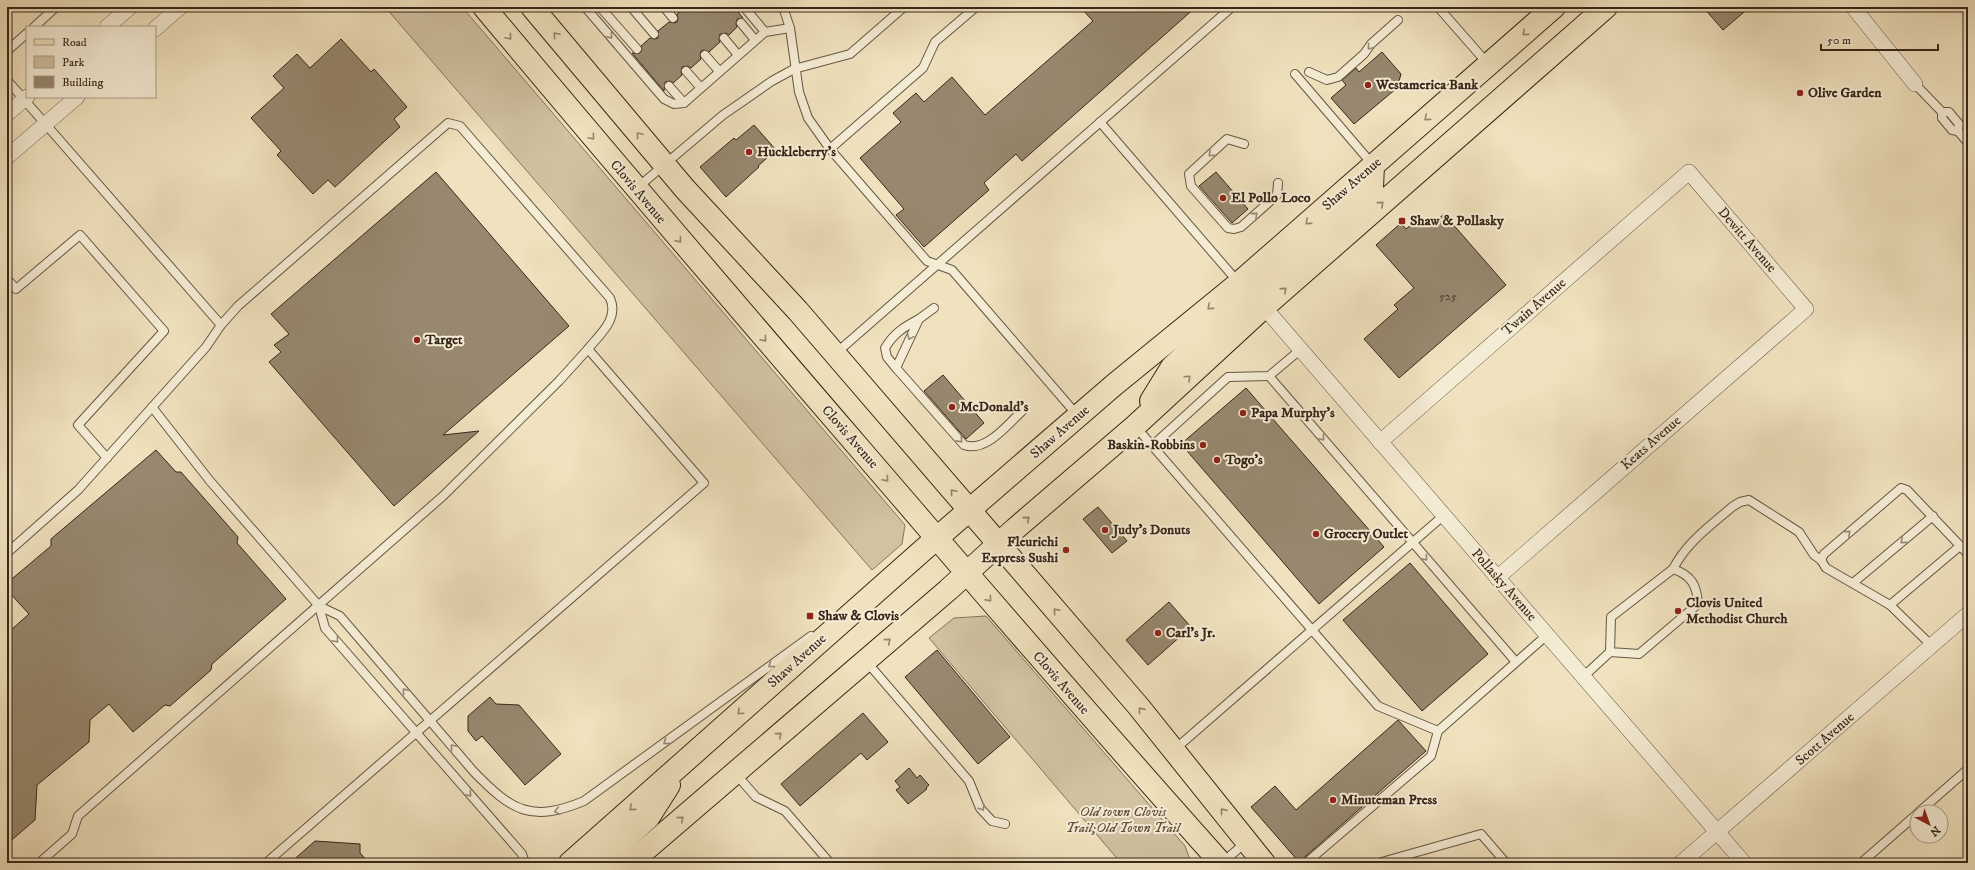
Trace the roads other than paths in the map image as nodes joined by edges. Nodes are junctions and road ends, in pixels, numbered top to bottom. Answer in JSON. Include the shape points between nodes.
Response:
{"nodes":[{"id":1,"x":56,"y":7,"type":"edge"},
{"id":2,"x":130,"y":7,"type":"edge"},
{"id":3,"x":180,"y":7,"type":"edge"},
{"id":4,"x":484,"y":7,"type":"edge"},
{"id":5,"x":532,"y":7,"type":"edge"},
{"id":6,"x":585,"y":7,"type":"edge"},
{"id":7,"x":600,"y":7,"type":"edge"},
{"id":8,"x":631,"y":7,"type":"edge"},
{"id":9,"x":664,"y":7,"type":"edge"},
{"id":10,"x":744,"y":7,"type":"edge"},
{"id":11,"x":783,"y":7,"type":"edge"},
{"id":12,"x":904,"y":7,"type":"edge"},
{"id":13,"x":976,"y":7,"type":"edge"},
{"id":14,"x":1232,"y":7,"type":"edge"},
{"id":15,"x":1438,"y":7,"type":"edge"},
{"id":16,"x":1554,"y":7,"type":"edge"},
{"id":17,"x":1606,"y":7,"type":"edge"},
{"id":18,"x":1853,"y":7,"type":"edge"},
{"id":19,"x":673,"y":18,"type":"dead end"},
{"id":20,"x":1398,"y":20,"type":"dead end"},
{"id":21,"x":741,"y":23,"type":"dead end"},
{"id":22,"x":35,"y":26,"type":"edge"},
{"id":23,"x":108,"y":26,"type":"edge"},
{"id":24,"x":156,"y":28,"type":"edge"},
{"id":25,"x":790,"y":28,"type":"junction"},
{"id":26,"x":765,"y":32,"type":"junction"},
{"id":27,"x":26,"y":34,"type":"edge"},
{"id":28,"x":654,"y":34,"type":"dead end"},
{"id":29,"x":724,"y":38,"type":"dead end"},
{"id":30,"x":755,"y":40,"type":"junction"},
{"id":31,"x":637,"y":49,"type":"dead end"},
{"id":32,"x":7,"y":51,"type":"edge"},
{"id":33,"x":705,"y":55,"type":"dead end"},
{"id":34,"x":738,"y":55,"type":"junction"},
{"id":35,"x":1488,"y":65,"type":"junction"},
{"id":36,"x":794,"y":69,"type":"junction"},
{"id":37,"x":686,"y":71,"type":"dead end"},
{"id":38,"x":720,"y":71,"type":"junction"},
{"id":39,"x":1309,"y":72,"type":"dead end"},
{"id":40,"x":1295,"y":74,"type":"dead end"},
{"id":41,"x":7,"y":80,"type":"edge"},
{"id":42,"x":1915,"y":84,"type":"joint"},
{"id":43,"x":669,"y":86,"type":"dead end"},
{"id":44,"x":701,"y":88,"type":"junction"},
{"id":45,"x":26,"y":98,"type":"edge"},
{"id":46,"x":76,"y":98,"type":"edge"},
{"id":47,"x":684,"y":102,"type":"junction"},
{"id":48,"x":7,"y":114,"type":"edge"},
{"id":49,"x":1100,"y":122,"type":"junction"},
{"id":50,"x":46,"y":124,"type":"junction"},
{"id":51,"x":1968,"y":143,"type":"edge"},
{"id":52,"x":1244,"y":144,"type":"dead end"},
{"id":53,"x":830,"y":150,"type":"junction"},
{"id":54,"x":7,"y":157,"type":"edge"},
{"id":55,"x":664,"y":165,"type":"junction"},
{"id":56,"x":1373,"y":165,"type":"junction"},
{"id":57,"x":1689,"y":172,"type":"joint"},
{"id":58,"x":1278,"y":183,"type":"dead end"},
{"id":59,"x":636,"y":189,"type":"junction"},
{"id":60,"x":937,"y":264,"type":"junction"},
{"id":61,"x":7,"y":279,"type":"edge"},
{"id":62,"x":1239,"y":282,"type":"junction"},
{"id":63,"x":1264,"y":307,"type":"junction"},
{"id":64,"x":934,"y":308,"type":"dead end"},
{"id":65,"x":1806,"y":309,"type":"joint"},
{"id":66,"x":919,"y":319,"type":"junction"},
{"id":67,"x":221,"y":325,"type":"junction"},
{"id":68,"x":588,"y":349,"type":"junction"},
{"id":69,"x":1300,"y":350,"type":"junction"},
{"id":70,"x":835,"y":354,"type":"junction"},
{"id":71,"x":896,"y":368,"type":"junction"},
{"id":72,"x":1269,"y":376,"type":"junction"},
{"id":73,"x":152,"y":407,"type":"junction"},
{"id":74,"x":1023,"y":410,"type":"dead end"},
{"id":75,"x":1078,"y":417,"type":"junction"},
{"id":76,"x":1135,"y":426,"type":"junction"},
{"id":77,"x":1380,"y":442,"type":"junction"},
{"id":78,"x":1152,"y":446,"type":"junction"},
{"id":79,"x":108,"y":458,"type":"junction"},
{"id":80,"x":969,"y":511,"type":"junction"},
{"id":81,"x":1443,"y":516,"type":"junction"},
{"id":82,"x":1933,"y":516,"type":"junction"},
{"id":83,"x":936,"y":538,"type":"junction"},
{"id":84,"x":1412,"y":543,"type":"junction"},
{"id":85,"x":998,"y":545,"type":"junction"},
{"id":86,"x":1960,"y":546,"type":"junction"},
{"id":87,"x":7,"y":553,"type":"edge"},
{"id":88,"x":1968,"y":554,"type":"edge"},
{"id":89,"x":1821,"y":560,"type":"junction"},
{"id":90,"x":1673,"y":569,"type":"junction"},
{"id":91,"x":966,"y":573,"type":"junction"},
{"id":92,"x":893,"y":576,"type":"junction"},
{"id":93,"x":1497,"y":578,"type":"junction"},
{"id":94,"x":1853,"y":583,"type":"junction"},
{"id":95,"x":1890,"y":605,"type":"junction"},
{"id":96,"x":319,"y":606,"type":"junction"},
{"id":97,"x":1968,"y":614,"type":"edge"},
{"id":98,"x":1312,"y":630,"type":"junction"},
{"id":99,"x":1547,"y":635,"type":"junction"},
{"id":100,"x":1932,"y":646,"type":"junction"},
{"id":101,"x":1610,"y":652,"type":"junction"},
{"id":102,"x":866,"y":660,"type":"junction"},
{"id":103,"x":1516,"y":662,"type":"junction"},
{"id":104,"x":1583,"y":677,"type":"junction"},
{"id":105,"x":430,"y":720,"type":"junction"},
{"id":106,"x":1438,"y":731,"type":"junction"},
{"id":107,"x":416,"y":732,"type":"junction"},
{"id":108,"x":1174,"y":750,"type":"junction"},
{"id":109,"x":683,"y":764,"type":"junction"},
{"id":110,"x":1968,"y":769,"type":"edge"},
{"id":111,"x":734,"y":773,"type":"junction"},
{"id":112,"x":1928,"y":804,"type":"edge"},
{"id":113,"x":1909,"y":821,"type":"edge"},
{"id":114,"x":1005,"y":824,"type":"dead end"},
{"id":115,"x":1717,"y":832,"type":"junction"},
{"id":116,"x":1247,"y":842,"type":"junction"},
{"id":117,"x":39,"y":863,"type":"edge"},
{"id":118,"x":266,"y":863,"type":"edge"},
{"id":119,"x":525,"y":863,"type":"edge"},
{"id":120,"x":570,"y":863,"type":"edge"},
{"id":121,"x":599,"y":863,"type":"edge"},
{"id":122,"x":630,"y":863,"type":"edge"},
{"id":123,"x":830,"y":863,"type":"edge"},
{"id":124,"x":1222,"y":863,"type":"edge"},
{"id":125,"x":1264,"y":863,"type":"edge"},
{"id":126,"x":1306,"y":863,"type":"edge"},
{"id":127,"x":1378,"y":863,"type":"edge"},
{"id":128,"x":1506,"y":863,"type":"edge"},
{"id":129,"x":1681,"y":863,"type":"edge"},
{"id":130,"x":1744,"y":863,"type":"edge"},
{"id":131,"x":1861,"y":863,"type":"edge"}],
"edges":[{"from":1,"to":22,"type":"lane"},
{"from":2,"to":23,"type":"street"},
{"from":3,"to":24,"type":"street"},
{"from":4,"to":59,"type":"main road","name":"Clovis Avenue","one_way":true},
{"from":55,"to":5,"type":"main road","one_way":true},
{"from":6,"to":47,"type":"lane","one_way":true,"via":[[664,99],[674,104]]},
{"from":7,"to":31,"type":"lane"},
{"from":8,"to":28,"type":"lane"},
{"from":9,"to":19,"type":"lane"},
{"from":10,"to":26,"type":"lane"},
{"from":11,"to":25,"type":"lane"},
{"from":12,"to":36,"type":"lane","via":[[850,54]]},
{"from":13,"to":53,"type":"lane","via":[[935,42],[923,68]]},
{"from":14,"to":49,"type":"lane"},
{"from":15,"to":35,"type":"lane"},
{"from":16,"to":35,"type":"main road","name":"Shaw Avenue","one_way":true},
{"from":63,"to":17,"type":"main road","one_way":true},
{"from":18,"to":42,"type":"street"},
{"from":20,"to":39,"type":"lane","one_way":true,"via":[[1338,77],[1327,80]]},
{"from":21,"to":30,"type":"lane"},
{"from":25,"to":26,"type":"lane"},
{"from":25,"to":36,"type":"lane"},
{"from":26,"to":30,"type":"lane"},
{"from":27,"to":32,"type":"lane"},
{"from":29,"to":34,"type":"lane"},
{"from":30,"to":34,"type":"lane"},
{"from":33,"to":38,"type":"lane"},
{"from":34,"to":38,"type":"lane"},
{"from":35,"to":56,"type":"main road","name":"Shaw Avenue","one_way":true},
{"from":36,"to":53,"type":"lane","via":[[808,118]]},
{"from":36,"to":55,"type":"lane","via":[[723,114]]},
{"from":37,"to":44,"type":"lane"},
{"from":38,"to":44,"type":"lane"},
{"from":40,"to":56,"type":"lane"},
{"from":41,"to":45,"type":"lane"},
{"from":42,"to":51,"type":"lane","via":[[1942,112],[1949,112],[1959,124],[1958,131]]},
{"from":43,"to":47,"type":"lane"},
{"from":44,"to":47,"type":"lane"},
{"from":45,"to":48,"type":"street"},
{"from":45,"to":50,"type":"lane"},
{"from":46,"to":50,"type":"street"},
{"from":49,"to":60,"type":"lane"},
{"from":49,"to":62,"type":"lane"},
{"from":50,"to":54,"type":"street"},
{"from":50,"to":67,"type":"lane"},
{"from":52,"to":58,"type":"lane","one_way":true,"via":[[1227,140],[1189,174],[1191,186],[1228,228],[1234,229],[1241,227],[1277,195]]},
{"from":53,"to":60,"type":"lane","via":[[928,261]]},
{"from":55,"to":59,"type":"lane"},
{"from":55,"to":70,"type":"main road"},
{"from":56,"to":62,"type":"main road","name":"Shaw Avenue","one_way":true},
{"from":56,"to":63,"type":"main road","via":[[1372,188],[1258,286],[1257,296]]},
{"from":57,"to":65,"type":"street","name":"Dewitt Avenue"},
{"from":57,"to":77,"type":"street","name":"Twain Avenue"},
{"from":59,"to":83,"type":"main road","name":"Clovis Avenue","one_way":true},
{"from":60,"to":70,"type":"lane"},
{"from":60,"to":75,"type":"lane","via":[[952,270]]},
{"from":61,"to":79,"type":"lane","via":[[16,289],[80,235],[164,331],[78,425]]},
{"from":62,"to":75,"type":"main road","name":"Shaw Avenue","one_way":true},
{"from":62,"to":76,"type":"main road","via":[[1243,296],[1240,304],[1172,367]]},
{"from":63,"to":69,"type":"street","name":"Pollasky Avenue"},
{"from":76,"to":63,"type":"main road","one_way":true},
{"from":64,"to":66,"type":"lane"},
{"from":65,"to":93,"type":"street","name":"Keats Avenue"},
{"from":66,"to":71,"type":"lane","one_way":true},
{"from":66,"to":71,"type":"lane","via":[[902,328],[885,348],[887,357]]},
{"from":67,"to":68,"type":"lane","via":[[238,306],[448,123],[460,126],[610,298],[614,312],[612,319]]},
{"from":67,"to":73,"type":"lane","via":[[206,347]]},
{"from":68,"to":96,"type":"lane","via":[[474,468]]},
{"from":68,"to":105,"type":"lane","via":[[704,484]]},
{"from":69,"to":72,"type":"lane"},
{"from":69,"to":77,"type":"street","name":"Pollasky Avenue"},
{"from":80,"to":70,"type":"main road","one_way":true},
{"from":71,"to":74,"type":"lane","one_way":true,"via":[[964,445],[972,448],[985,444]]},
{"from":72,"to":78,"type":"lane","via":[[1228,377]]},
{"from":72,"to":84,"type":"lane","one_way":true},
{"from":73,"to":79,"type":"lane"},
{"from":73,"to":96,"type":"lane","via":[[210,481]]},
{"from":75,"to":80,"type":"main road","name":"Shaw Avenue"},
{"from":76,"to":78,"type":"lane"},
{"from":85,"to":76,"type":"main road","one_way":true},
{"from":77,"to":81,"type":"street","name":"Pollasky Avenue"},
{"from":78,"to":98,"type":"lane"},
{"from":79,"to":87,"type":"lane","via":[[78,490]]},
{"from":80,"to":83,"type":"main road","name":"Shaw Avenue"},
{"from":80,"to":85,"type":"main road"},
{"from":81,"to":84,"type":"lane"},
{"from":81,"to":93,"type":"street","name":"Pollasky Avenue"},
{"from":82,"to":86,"type":"lane"},
{"from":89,"to":82,"type":"lane","one_way":true,"via":[[1824,554],[1901,488],[1907,490]]},
{"from":82,"to":94,"type":"lane","one_way":true},
{"from":83,"to":91,"type":"main road","name":"Clovis Avenue"},
{"from":83,"to":92,"type":"main road","name":"Shaw Avenue"},
{"from":84,"to":98,"type":"lane"},
{"from":84,"to":103,"type":"lane","one_way":true},
{"from":85,"to":91,"type":"main road"},
{"from":108,"to":85,"type":"main road","one_way":true},
{"from":86,"to":88,"type":"lane"},
{"from":86,"to":95,"type":"lane"},
{"from":89,"to":90,"type":"lane","via":[[1814,555],[1799,532],[1749,500],[1740,502],[1689,544]]},
{"from":89,"to":94,"type":"lane","via":[[1826,568]]},
{"from":90,"to":101,"type":"lane","via":[[1611,617]]},
{"from":90,"to":101,"type":"lane","via":[[1688,576],[1697,589],[1698,604],[1639,654]]},
{"from":102,"to":91,"type":"main road","one_way":true},
{"from":91,"to":124,"type":"main road","name":"Clovis Avenue","one_way":true},
{"from":92,"to":105,"type":"lane","one_way":true,"via":[[584,801],[560,810],[530,811],[517,808],[496,795]]},
{"from":92,"to":109,"type":"main road","name":"Shaw Avenue","one_way":true},
{"from":93,"to":99,"type":"street","name":"Pollasky Avenue"},
{"from":94,"to":95,"type":"lane"},
{"from":95,"to":100,"type":"lane"},
{"from":105,"to":96,"type":"lane","one_way":true,"via":[[340,616]]},
{"from":96,"to":107,"type":"lane","one_way":true,"via":[[326,628]]},
{"from":96,"to":117,"type":"lane","via":[[78,816],[72,834]]},
{"from":97,"to":100,"type":"street","name":"Scott Avenue"},
{"from":98,"to":106,"type":"lane","via":[[1378,706]]},
{"from":98,"to":108,"type":"lane"},
{"from":99,"to":103,"type":"lane"},
{"from":99,"to":104,"type":"street","name":"Pollasky Avenue"},
{"from":100,"to":115,"type":"street","name":"Scott Avenue"},
{"from":101,"to":104,"type":"lane"},
{"from":111,"to":102,"type":"main road","one_way":true},
{"from":102,"to":114,"type":"lane","one_way":true,"via":[[969,781],[980,808],[992,821]]},
{"from":103,"to":106,"type":"lane"},
{"from":104,"to":115,"type":"street","name":"Pollasky Avenue"},
{"from":105,"to":107,"type":"lane"},
{"from":106,"to":126,"type":"lane","via":[[1431,756]]},
{"from":107,"to":118,"type":"lane"},
{"from":107,"to":119,"type":"lane","one_way":true,"via":[[522,854]]},
{"from":116,"to":108,"type":"main road","one_way":true},
{"from":109,"to":120,"type":"main road","name":"Shaw Avenue","one_way":true},
{"from":109,"to":121,"type":"main road","via":[[648,818]]},
{"from":110,"to":112,"type":"lane"},
{"from":122,"to":111,"type":"main road","one_way":true},
{"from":111,"to":123,"type":"lane","via":[[756,796],[786,811]]},
{"from":113,"to":131,"type":"lane"},
{"from":115,"to":129,"type":"street","name":"Scott Avenue"},
{"from":115,"to":130,"type":"street","name":"Pollasky Avenue"},
{"from":116,"to":124,"type":"lane"},
{"from":116,"to":125,"type":"main road"},
{"from":127,"to":128,"type":"lane","via":[[1481,834]]}]}
